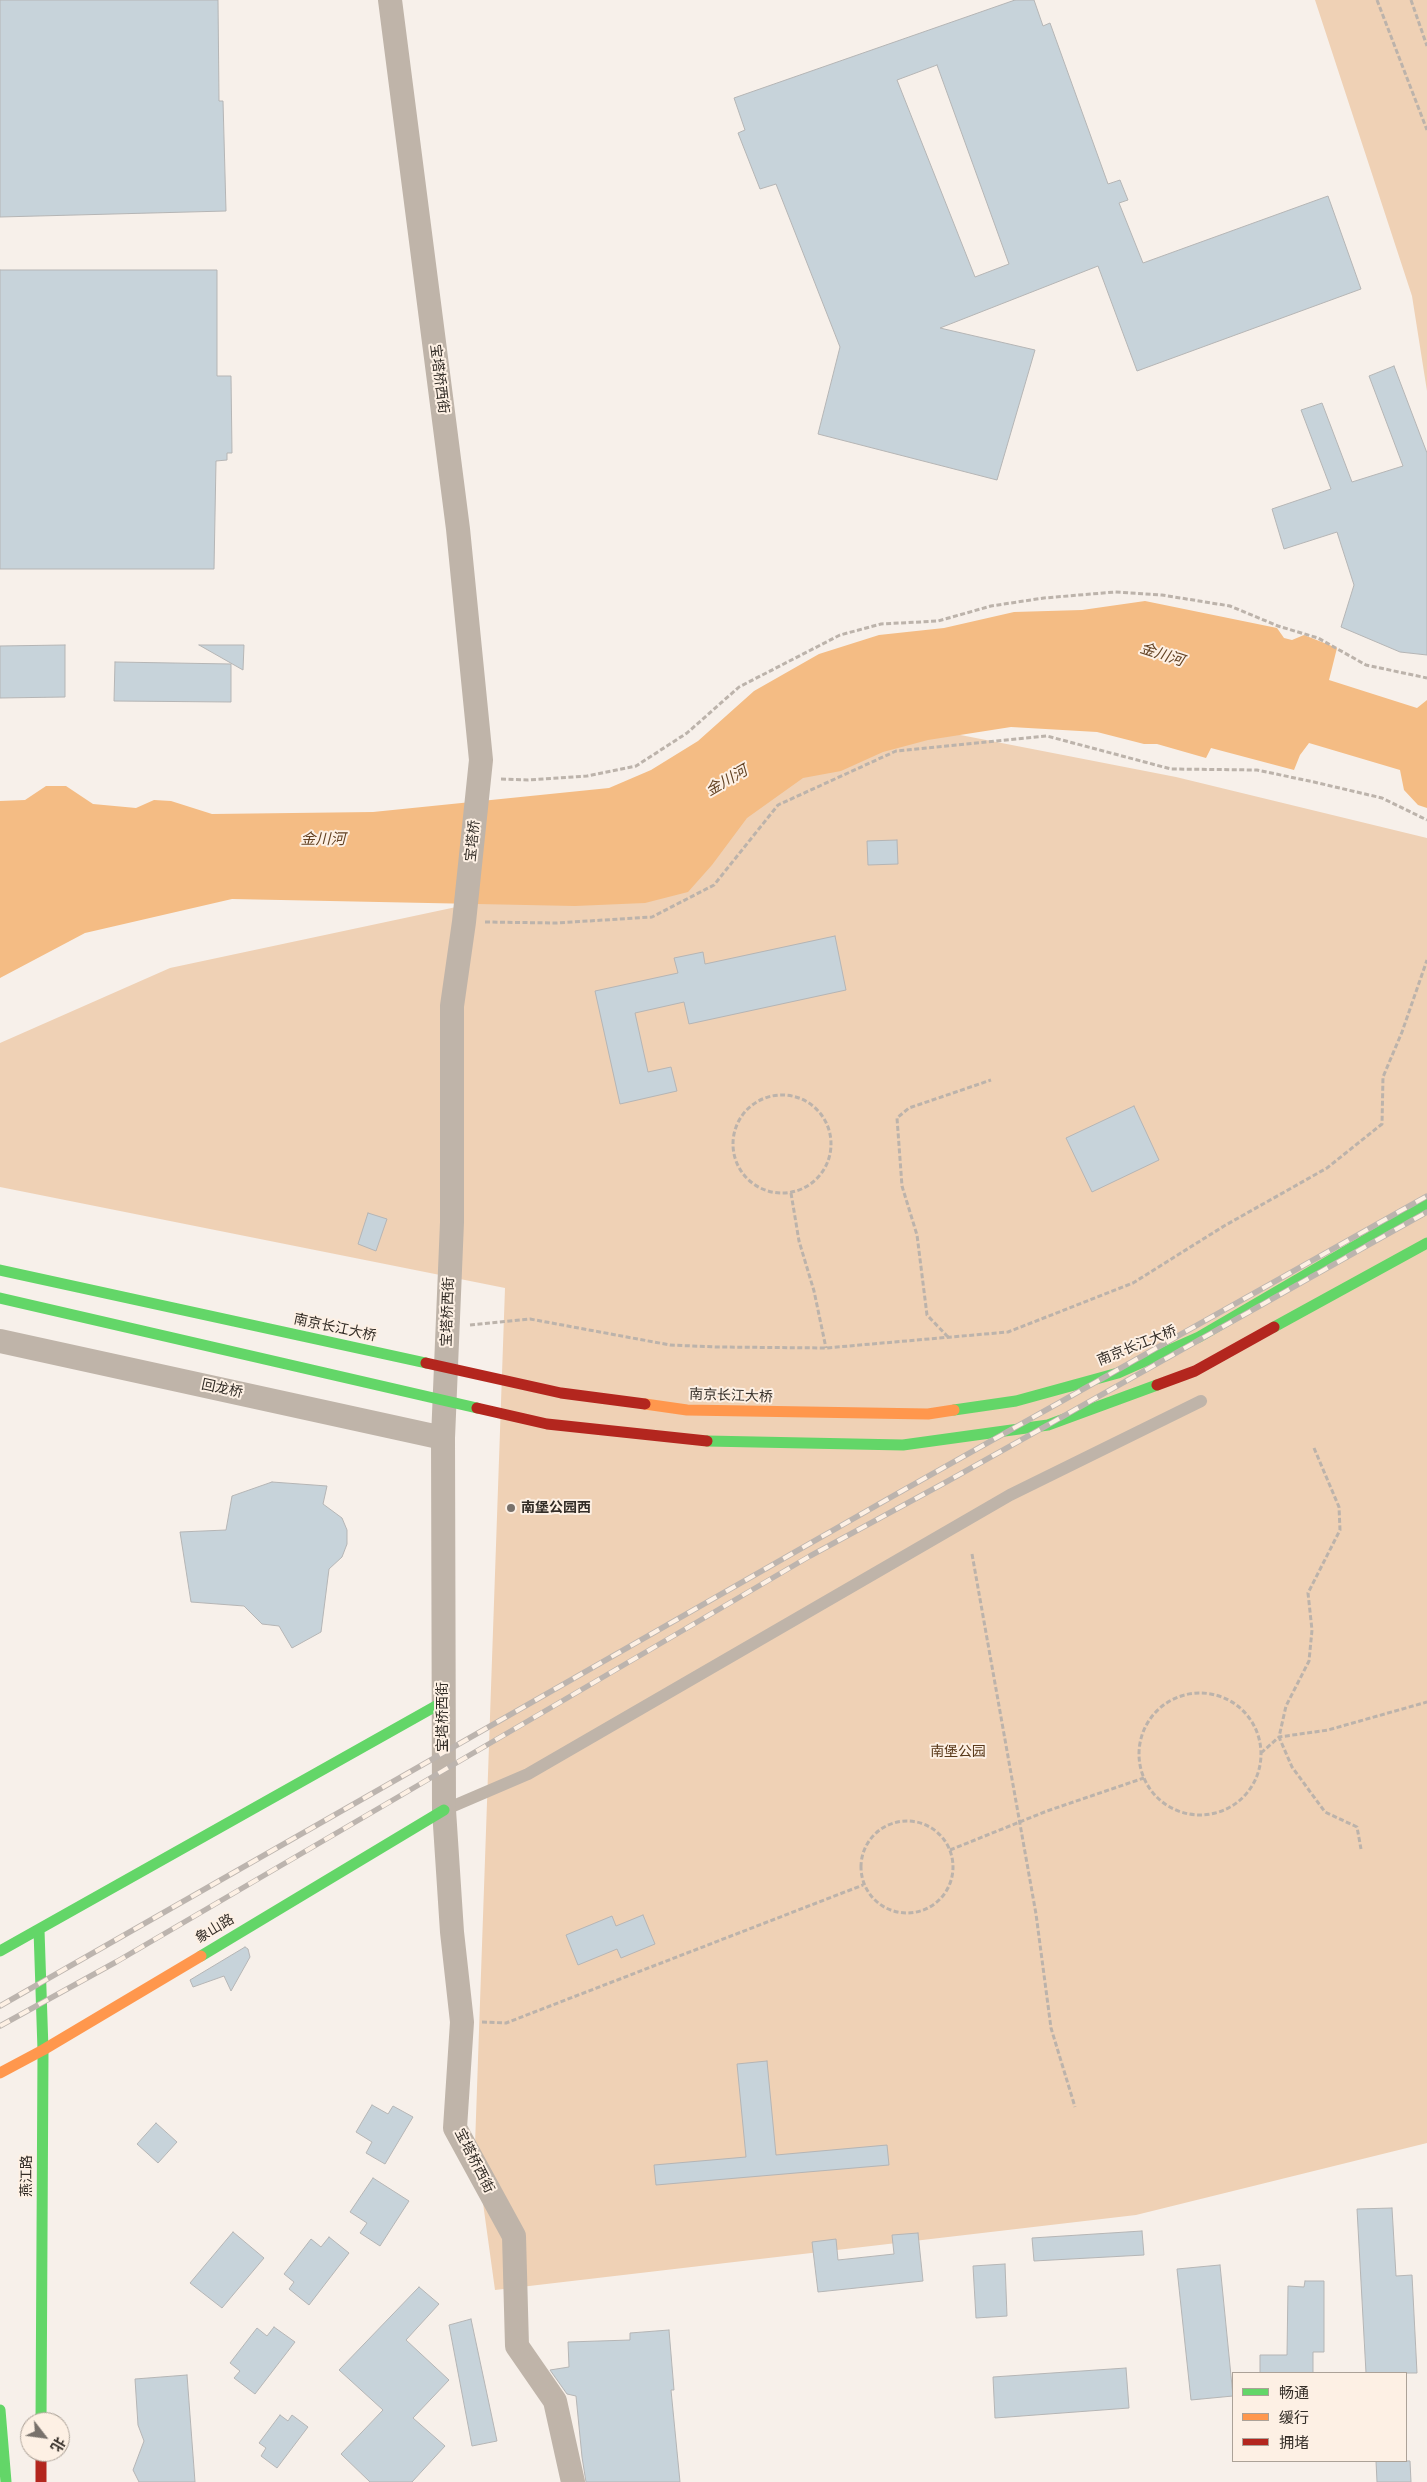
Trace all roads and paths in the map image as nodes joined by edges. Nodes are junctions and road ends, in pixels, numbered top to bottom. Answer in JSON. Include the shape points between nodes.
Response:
{"nodes":[{"id":1,"x":390,"y":0,"type":"edge"},
{"id":2,"x":1377,"y":0,"type":"edge"},
{"id":3,"x":1411,"y":0,"type":"edge"},
{"id":4,"x":1427,"y":46,"type":"edge"},
{"id":5,"x":1427,"y":130,"type":"edge"},
{"id":6,"x":1427,"y":678,"type":"edge"},
{"id":7,"x":481,"y":760,"type":"joint"},
{"id":8,"x":495,"y":778,"type":"dead end"},
{"id":9,"x":1427,"y":820,"type":"edge"},
{"id":10,"x":464,"y":922,"type":"junction"},
{"id":11,"x":1427,"y":960,"type":"edge"},
{"id":12,"x":1426,"y":967,"type":"edge"},
{"id":13,"x":991,"y":1080,"type":"dead end"},
{"id":14,"x":791,"y":1193,"type":"junction"},
{"id":15,"x":1427,"y":1204,"type":"edge"},
{"id":16,"x":1427,"y":1243,"type":"edge"},
{"id":17,"x":0,"y":1270,"type":"edge"},
{"id":18,"x":0,"y":1298,"type":"edge"},
{"id":19,"x":464,"y":1326,"type":"dead end"},
{"id":20,"x":948,"y":1337,"type":"junction"},
{"id":21,"x":0,"y":1340,"type":"edge"},
{"id":22,"x":826,"y":1348,"type":"junction"},
{"id":23,"x":1201,"y":1401,"type":"dead end"},
{"id":24,"x":443,"y":1438,"type":"junction"},
{"id":25,"x":1314,"y":1448,"type":"dead end"},
{"id":26,"x":972,"y":1554,"type":"dead end"},
{"id":27,"x":443,"y":1702,"type":"junction"},
{"id":28,"x":1427,"y":1702,"type":"edge"},
{"id":29,"x":1279,"y":1738,"type":"junction"},
{"id":30,"x":1261,"y":1753,"type":"junction"},
{"id":31,"x":1144,"y":1778,"type":"junction"},
{"id":32,"x":444,"y":1810,"type":"junction"},
{"id":33,"x":1020,"y":1822,"type":"junction"},
{"id":34,"x":1361,"y":1849,"type":"dead end"},
{"id":35,"x":950,"y":1850,"type":"junction"},
{"id":36,"x":863,"y":1885,"type":"junction"},
{"id":37,"x":39,"y":1930,"type":"junction"},
{"id":38,"x":0,"y":1951,"type":"edge"},
{"id":39,"x":462,"y":2022,"type":"junction"},
{"id":40,"x":43,"y":2050,"type":"junction"},
{"id":41,"x":0,"y":2073,"type":"edge"},
{"id":42,"x":1075,"y":2107,"type":"dead end"},
{"id":43,"x":0,"y":2410,"type":"edge"},
{"id":44,"x":41,"y":2412,"type":"edge"},
{"id":45,"x":41,"y":2462,"type":"edge"},
{"id":46,"x":6,"y":2482,"type":"edge"},
{"id":47,"x":41,"y":2482,"type":"edge"},
{"id":48,"x":573,"y":2482,"type":"edge"}],
"edges":[{"from":1,"to":7,"type":"street","name":"宝塔桥西街","via":[[458,529]]},
{"from":2,"to":5,"type":"path"},
{"from":3,"to":4,"type":"path"},
{"from":6,"to":8,"type":"path","via":[[1366,665],[1318,638],[1230,606],[1162,595],[1124,593],[1044,598],[991,606],[938,621],[880,624],[840,636],[739,687],[688,733],[636,766],[587,776],[528,780]]},
{"from":7,"to":10,"type":"street","name":"宝塔桥"},
{"from":9,"to":10,"type":"path","via":[[1382,798],[1331,786],[1257,770],[1171,769],[1047,736],[905,750],[896,751],[778,805],[714,885],[652,917],[556,923]]},
{"from":10,"to":24,"type":"street","name":"宝塔桥西街","via":[[452,1006],[452,1222]]},
{"from":11,"to":12,"type":"path"},
{"from":12,"to":20,"type":"path","via":[[1383,1077],[1382,1124],[1327,1168],[1224,1226],[1133,1283],[1008,1332]]},
{"from":13,"to":20,"type":"path","via":[[909,1108],[897,1118],[902,1186],[917,1235],[927,1315]]},
{"from":14,"to":14,"type":"path","via":[[819,1177],[831,1148],[830,1132],[824,1118],[799,1098],[784,1095],[768,1097],[741,1116],[733,1148],[737,1164],[746,1178],[759,1188]]},
{"from":14,"to":22,"type":"path","via":[[799,1241]]},
{"from":15,"to":17,"type":"main road","name":"南京长江大桥","via":[[1199,1337],[1118,1372],[1016,1401],[928,1414],[687,1410],[561,1393]]},
{"from":16,"to":18,"type":"main road","via":[[1195,1371],[1048,1425],[903,1445],[712,1441],[548,1424]]},
{"from":19,"to":22,"type":"path","via":[[530,1319],[670,1345]]},
{"from":20,"to":22,"type":"path"},
{"from":21,"to":24,"type":"street","name":"回龙桥"},
{"from":23,"to":32,"type":"lane","via":[[1010,1495],[528,1774]]},
{"from":24,"to":27,"type":"street","name":"宝塔桥西街"},
{"from":25,"to":29,"type":"path","via":[[1339,1507],[1340,1530],[1308,1592],[1312,1630],[1309,1661],[1286,1706]]},
{"from":26,"to":33,"type":"path"},
{"from":27,"to":32,"type":"street","name":"宝塔桥西街"},
{"from":27,"to":37,"type":"main road"},
{"from":28,"to":29,"type":"path","via":[[1328,1730]]},
{"from":29,"to":30,"type":"path"},
{"from":29,"to":34,"type":"path","via":[[1292,1767],[1325,1812],[1357,1826]]},
{"from":30,"to":31,"type":"path","via":[[1258,1773],[1248,1792],[1232,1806],[1213,1814],[1192,1815],[1172,1809],[1155,1796]]},
{"from":30,"to":31,"type":"path","via":[[1258,1734],[1248,1716],[1234,1703],[1216,1695],[1197,1693],[1178,1697],[1161,1707],[1148,1722],[1140,1740],[1139,1759]]},
{"from":31,"to":33,"type":"path"},
{"from":32,"to":39,"type":"street","name":"宝塔桥西街"},
{"from":32,"to":40,"type":"main road","name":"象山路"},
{"from":33,"to":35,"type":"path"},
{"from":33,"to":42,"type":"path","via":[[1051,2028]]},
{"from":35,"to":36,"type":"path","via":[[942,1837],[925,1825],[903,1821],[889,1824],[872,1837],[861,1856]]},
{"from":35,"to":36,"type":"path","via":[[951,1882],[943,1896],[924,1910],[900,1914],[885,1909],[872,1899]]},
{"from":36,"to":39,"type":"path","via":[[506,2023]]},
{"from":37,"to":38,"type":"main road"},
{"from":37,"to":40,"type":"main road","name":"燕江路"},
{"from":39,"to":48,"type":"street","name":"宝塔桥西街","via":[[455,2128],[514,2236],[517,2346],[555,2401]]},
{"from":40,"to":41,"type":"main road","name":"象山路"},
{"from":40,"to":44,"type":"main road","name":"燕江路"},
{"from":43,"to":46,"type":"main road"},
{"from":45,"to":47,"type":"main road"}]}
